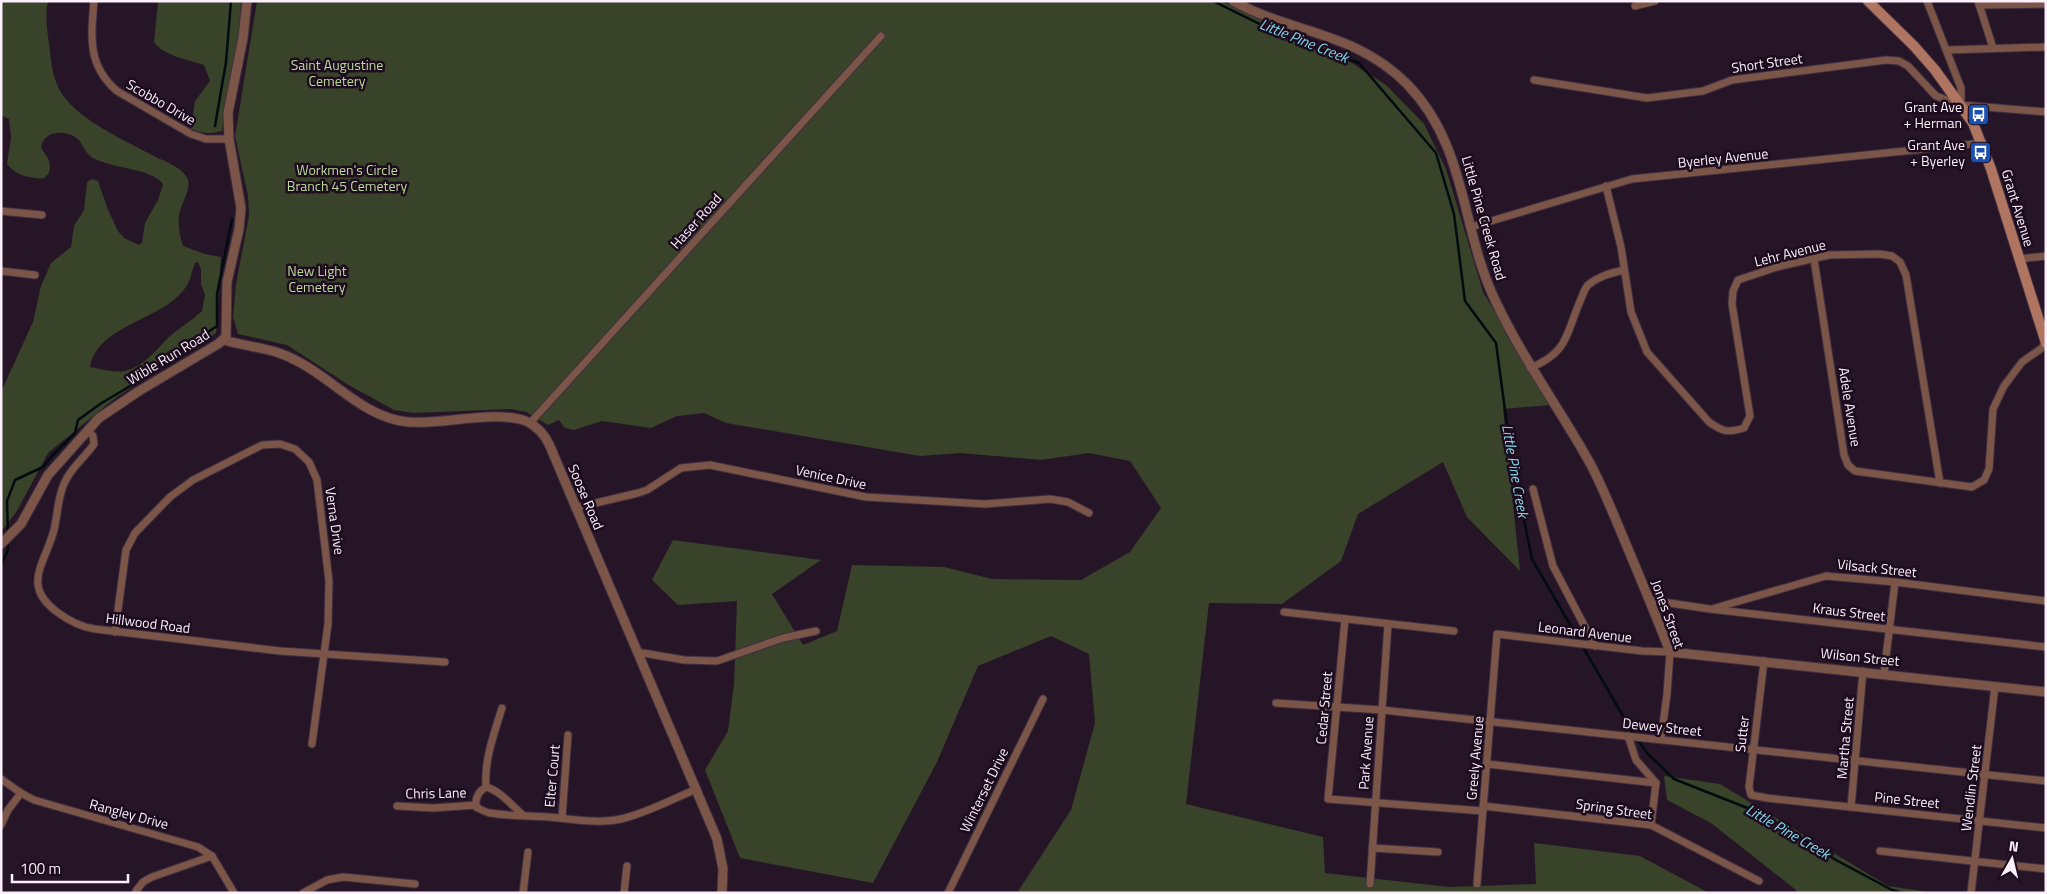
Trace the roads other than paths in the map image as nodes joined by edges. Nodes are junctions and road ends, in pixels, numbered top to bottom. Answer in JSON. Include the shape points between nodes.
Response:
{"nodes":[{"id":1,"x":94,"y":1,"type":"edge"},
{"id":2,"x":247,"y":1,"type":"edge"},
{"id":3,"x":1233,"y":1,"type":"edge"},
{"id":4,"x":1654,"y":1,"type":"edge"},
{"id":5,"x":1868,"y":1,"type":"edge"},
{"id":6,"x":1928,"y":1,"type":"edge"},
{"id":7,"x":1978,"y":3,"type":"edge"},
{"id":8,"x":2046,"y":4,"type":"edge"},
{"id":9,"x":1635,"y":6,"type":"dead end"},
{"id":10,"x":881,"y":36,"type":"dead end"},
{"id":11,"x":2046,"y":47,"type":"edge"},
{"id":12,"x":1993,"y":48,"type":"junction"},
{"id":13,"x":1948,"y":50,"type":"junction"},
{"id":14,"x":1534,"y":80,"type":"dead end"},
{"id":15,"x":1961,"y":105,"type":"junction"},
{"id":16,"x":2046,"y":112,"type":"edge"},
{"id":17,"x":229,"y":139,"type":"junction"},
{"id":18,"x":1983,"y":143,"type":"junction"},
{"id":19,"x":1606,"y":186,"type":"junction"},
{"id":20,"x":1,"y":211,"type":"edge"},
{"id":21,"x":42,"y":215,"type":"dead end"},
{"id":22,"x":1471,"y":227,"type":"junction"},
{"id":23,"x":2046,"y":256,"type":"edge"},
{"id":24,"x":1814,"y":259,"type":"junction"},
{"id":25,"x":2019,"y":259,"type":"junction"},
{"id":26,"x":1624,"y":270,"type":"junction"},
{"id":27,"x":1,"y":271,"type":"edge"},
{"id":28,"x":34,"y":275,"type":"dead end"},
{"id":29,"x":224,"y":340,"type":"junction"},
{"id":30,"x":2045,"y":342,"type":"edge"},
{"id":31,"x":1530,"y":368,"type":"junction"},
{"id":32,"x":530,"y":423,"type":"junction"},
{"id":33,"x":88,"y":430,"type":"junction"},
{"id":34,"x":1940,"y":484,"type":"junction"},
{"id":35,"x":1533,"y":489,"type":"dead end"},
{"id":36,"x":1610,"y":505,"type":"joint"},
{"id":37,"x":575,"y":508,"type":"junction"},
{"id":38,"x":1089,"y":513,"type":"dead end"},
{"id":39,"x":2,"y":543,"type":"edge"},
{"id":40,"x":1895,"y":582,"type":"junction"},
{"id":41,"x":1649,"y":600,"type":"junction"},
{"id":42,"x":2046,"y":602,"type":"edge"},
{"id":43,"x":1710,"y":609,"type":"junction"},
{"id":44,"x":1284,"y":612,"type":"dead end"},
{"id":45,"x":1345,"y":619,"type":"junction"},
{"id":46,"x":1388,"y":624,"type":"junction"},
{"id":47,"x":1888,"y":629,"type":"junction"},
{"id":48,"x":816,"y":631,"type":"dead end"},
{"id":49,"x":1454,"y":631,"type":"dead end"},
{"id":50,"x":115,"y":632,"type":"junction"},
{"id":51,"x":1497,"y":634,"type":"joint"},
{"id":52,"x":1595,"y":646,"type":"junction"},
{"id":53,"x":2046,"y":646,"type":"edge"},
{"id":54,"x":1670,"y":652,"type":"junction"},
{"id":55,"x":638,"y":653,"type":"junction"},
{"id":56,"x":323,"y":654,"type":"junction"},
{"id":57,"x":1764,"y":661,"type":"junction"},
{"id":58,"x":446,"y":662,"type":"dead end"},
{"id":59,"x":1863,"y":671,"type":"junction"},
{"id":60,"x":1884,"y":674,"type":"junction"},
{"id":61,"x":1995,"y":686,"type":"junction"},
{"id":62,"x":2046,"y":692,"type":"edge"},
{"id":63,"x":1043,"y":699,"type":"dead end"},
{"id":64,"x":1276,"y":704,"type":"dead end"},
{"id":65,"x":502,"y":708,"type":"dead end"},
{"id":66,"x":1337,"y":708,"type":"junction"},
{"id":67,"x":1382,"y":710,"type":"junction"},
{"id":68,"x":1490,"y":721,"type":"junction"},
{"id":69,"x":568,"y":734,"type":"dead end"},
{"id":70,"x":1628,"y":736,"type":"junction"},
{"id":71,"x":1661,"y":739,"type":"junction"},
{"id":72,"x":312,"y":744,"type":"dead end"},
{"id":73,"x":1753,"y":750,"type":"junction"},
{"id":74,"x":1856,"y":760,"type":"junction"},
{"id":75,"x":1487,"y":764,"type":"junction"},
{"id":76,"x":1985,"y":774,"type":"junction"},
{"id":77,"x":1,"y":779,"type":"edge"},
{"id":78,"x":2046,"y":781,"type":"edge"},
{"id":79,"x":1656,"y":783,"type":"junction"},
{"id":80,"x":486,"y":787,"type":"junction"},
{"id":81,"x":697,"y":789,"type":"junction"},
{"id":82,"x":21,"y":793,"type":"junction"},
{"id":83,"x":1767,"y":798,"type":"joint"},
{"id":84,"x":1328,"y":800,"type":"joint"},
{"id":85,"x":1376,"y":803,"type":"junction"},
{"id":86,"x":476,"y":805,"type":"junction"},
{"id":87,"x":397,"y":806,"type":"dead end"},
{"id":88,"x":1851,"y":807,"type":"junction"},
{"id":89,"x":1483,"y":808,"type":"junction"},
{"id":90,"x":523,"y":815,"type":"junction"},
{"id":91,"x":562,"y":818,"type":"junction"},
{"id":92,"x":1980,"y":821,"type":"junction"},
{"id":93,"x":1,"y":825,"type":"edge"},
{"id":94,"x":1651,"y":825,"type":"junction"},
{"id":95,"x":2046,"y":828,"type":"edge"},
{"id":96,"x":1372,"y":848,"type":"junction"},
{"id":97,"x":1880,"y":851,"type":"dead end"},
{"id":98,"x":528,"y":852,"type":"dead end"},
{"id":99,"x":1438,"y":852,"type":"dead end"},
{"id":100,"x":212,"y":856,"type":"junction"},
{"id":101,"x":1974,"y":862,"type":"junction"},
{"id":102,"x":627,"y":866,"type":"dead end"},
{"id":103,"x":2046,"y":869,"type":"edge"},
{"id":104,"x":1759,"y":881,"type":"dead end"},
{"id":105,"x":415,"y":884,"type":"dead end"},
{"id":106,"x":1370,"y":884,"type":"dead end"},
{"id":107,"x":1477,"y":884,"type":"dead end"},
{"id":108,"x":136,"y":891,"type":"dead end"},
{"id":109,"x":234,"y":893,"type":"edge"},
{"id":110,"x":303,"y":893,"type":"edge"},
{"id":111,"x":523,"y":893,"type":"edge"},
{"id":112,"x":624,"y":893,"type":"edge"},
{"id":113,"x":722,"y":893,"type":"edge"},
{"id":114,"x":948,"y":893,"type":"edge"},
{"id":115,"x":1971,"y":893,"type":"edge"}],
"edges":[{"from":1,"to":17,"type":"street","name":"Scobbo Drive","via":[[93,52],[96,66],[109,84],[190,134],[211,140]]},
{"from":2,"to":17,"type":"street","name":"Wible Run Road","via":[[244,38],[228,112]]},
{"from":3,"to":22,"type":"street","name":"Little Pine Creek Road","via":[[1255,13],[1350,44],[1406,84],[1430,114],[1449,149]]},
{"from":4,"to":9,"type":"street"},
{"from":5,"to":15,"type":"main road","via":[[1914,46]]},
{"from":6,"to":13,"type":"street","name":"Grant Avenue"},
{"from":7,"to":8,"type":"street"},
{"from":7,"to":12,"type":"street"},
{"from":10,"to":32,"type":"street","name":"Haser Road"},
{"from":11,"to":12,"type":"street"},
{"from":12,"to":13,"type":"street"},
{"from":13,"to":15,"type":"street","name":"Grant Avenue","via":[[1961,88]]},
{"from":14,"to":15,"type":"street","name":"Short Street","via":[[1647,98],[1703,91],[1732,80],[1886,60],[1900,61],[1936,96]]},
{"from":15,"to":16,"type":"street","name":"Short Street"},
{"from":15,"to":18,"type":"main road","name":"Grant Avenue"},
{"from":17,"to":29,"type":"street","name":"Wible Run Road","via":[[241,208],[227,282],[227,333]]},
{"from":18,"to":19,"type":"street","name":"Byerley Avenue","via":[[1632,179]]},
{"from":18,"to":25,"type":"main road","name":"Grant Avenue"},
{"from":19,"to":22,"type":"street","name":"Byerley Avenue"},
{"from":19,"to":26,"type":"street","name":"Lehr Avenue"},
{"from":20,"to":21,"type":"street"},
{"from":22,"to":31,"type":"street","name":"Little Pine Creek Road","via":[[1494,298]]},
{"from":23,"to":25,"type":"street"},
{"from":24,"to":26,"type":"street","name":"Lehr Avenue","via":[[1738,280],[1733,290],[1732,304],[1750,416],[1744,428],[1730,432],[1708,422],[1648,352],[1630,312]]},
{"from":24,"to":34,"type":"street","name":"Adele Avenue","via":[[1848,465],[1855,471]]},
{"from":24,"to":34,"type":"street","name":"Lehr Avenue","via":[[1829,255],[1880,254],[1892,256],[1900,262],[1906,275]]},
{"from":25,"to":30,"type":"main road","name":"Grant Avenue"},
{"from":26,"to":31,"type":"street","via":[[1602,276],[1587,286],[1560,349],[1545,362]]},
{"from":27,"to":28,"type":"street"},
{"from":29,"to":32,"type":"street","via":[[260,346],[288,356],[371,410],[397,420],[511,418]]},
{"from":29,"to":33,"type":"street","name":"Wible Run Road","via":[[119,403]]},
{"from":30,"to":34,"type":"street","via":[[2042,348],[2022,362],[2004,386],[1993,409],[1989,468],[1984,480],[1972,487]]},
{"from":31,"to":36,"type":"street","name":"Little Pine Creek Road","via":[[1591,466]]},
{"from":32,"to":37,"type":"street","name":"Soose Road","via":[[545,436]]},
{"from":33,"to":39,"type":"street","name":"Wible Run Road","via":[[48,475],[26,517]]},
{"from":33,"to":50,"type":"street","name":"Hillwood Road","via":[[94,444],[63,486],[54,530],[38,576],[38,590],[50,607],[71,621],[88,628]]},
{"from":35,"to":52,"type":"street","via":[[1553,566]]},
{"from":36,"to":41,"type":"street","name":"Jones Street"},
{"from":37,"to":38,"type":"street","name":"Venice Drive","via":[[647,490],[681,468],[700,465],[723,466],[884,500],[985,504],[1050,498],[1068,502]]},
{"from":37,"to":55,"type":"street","name":"Soose Road"},
{"from":40,"to":42,"type":"street","name":"Vilsack Street"},
{"from":40,"to":43,"type":"street","name":"Vilsack Street","via":[[1826,576]]},
{"from":40,"to":47,"type":"street"},
{"from":41,"to":43,"type":"street","name":"Kraus Street"},
{"from":41,"to":54,"type":"street","name":"Jones Street"},
{"from":43,"to":47,"type":"street","name":"Kraus Street"},
{"from":44,"to":45,"type":"street"},
{"from":45,"to":46,"type":"street"},
{"from":45,"to":66,"type":"street","name":"Cedar Street"},
{"from":46,"to":49,"type":"street"},
{"from":46,"to":67,"type":"street","name":"Park Avenue"},
{"from":47,"to":53,"type":"street","name":"Kraus Street"},
{"from":47,"to":60,"type":"street"},
{"from":48,"to":55,"type":"street","via":[[783,638],[718,661]]},
{"from":50,"to":56,"type":"street","name":"Hillwood Road","via":[[280,652]]},
{"from":50,"to":56,"type":"street","name":"Verna Drive","via":[[124,558],[135,533],[170,497],[193,480],[262,446],[280,444],[295,449],[309,462],[319,492],[330,581]]},
{"from":51,"to":52,"type":"street","name":"Leonard Avenue"},
{"from":51,"to":68,"type":"street","name":"Greely Avenue"},
{"from":52,"to":54,"type":"street","name":"Leonard Avenue"},
{"from":54,"to":57,"type":"street","name":"Wilson Street"},
{"from":54,"to":71,"type":"street","name":"Jones Street"},
{"from":55,"to":81,"type":"street","name":"Soose Road"},
{"from":56,"to":58,"type":"street","name":"Hillwood Road"},
{"from":56,"to":72,"type":"street","name":"Verna Drive"},
{"from":57,"to":59,"type":"street","name":"Wilson Street"},
{"from":57,"to":73,"type":"street","name":"Sutter"},
{"from":59,"to":60,"type":"street","name":"Wilson Street"},
{"from":59,"to":74,"type":"street","name":"Martha Street"},
{"from":60,"to":61,"type":"street","name":"Wilson Street"},
{"from":61,"to":62,"type":"street","name":"Wilson Street"},
{"from":61,"to":76,"type":"street","name":"Wendlin Street"},
{"from":63,"to":114,"type":"street","name":"Winterset Drive"},
{"from":64,"to":66,"type":"street","name":"Dewey Street"},
{"from":65,"to":80,"type":"street","via":[[487,760]]},
{"from":66,"to":67,"type":"street","name":"Dewey Street"},
{"from":66,"to":84,"type":"street","name":"Cedar Street"},
{"from":67,"to":68,"type":"street","name":"Dewey Street"},
{"from":67,"to":85,"type":"street","name":"Park Avenue"},
{"from":68,"to":70,"type":"street","name":"Dewey Street"},
{"from":68,"to":75,"type":"street","name":"Greely Avenue"},
{"from":69,"to":91,"type":"street","name":"Elter Court"},
{"from":70,"to":71,"type":"street","name":"Dewey Street"},
{"from":70,"to":79,"type":"street","via":[[1636,760]]},
{"from":71,"to":73,"type":"street","name":"Dewey Street"},
{"from":73,"to":74,"type":"street","name":"Dewey Street"},
{"from":73,"to":83,"type":"street","name":"Sutter","via":[[1751,795]]},
{"from":74,"to":76,"type":"street","name":"Dewey Street"},
{"from":74,"to":88,"type":"street","name":"Martha Street"},
{"from":75,"to":79,"type":"street"},
{"from":75,"to":89,"type":"street","name":"Greely Avenue"},
{"from":76,"to":78,"type":"street","name":"Dewey Street"},
{"from":76,"to":92,"type":"street","name":"Wendlin Street"},
{"from":77,"to":82,"type":"street","name":"Rangley Drive"},
{"from":79,"to":94,"type":"street"},
{"from":80,"to":86,"type":"street","via":[[478,794]]},
{"from":80,"to":90,"type":"street"},
{"from":81,"to":91,"type":"street","via":[[620,819]]},
{"from":81,"to":113,"type":"street","name":"Soose Road","via":[[721,856]]},
{"from":82,"to":93,"type":"street"},
{"from":82,"to":100,"type":"street","name":"Rangley Drive","via":[[69,811],[187,842]]},
{"from":83,"to":88,"type":"street","name":"Pine Street"},
{"from":84,"to":85,"type":"street","name":"Spring Street"},
{"from":85,"to":89,"type":"street","name":"Spring Street"},
{"from":85,"to":96,"type":"street","name":"Park Avenue"},
{"from":86,"to":87,"type":"street","name":"Chris Lane"},
{"from":86,"to":90,"type":"street","via":[[488,813]]},
{"from":88,"to":92,"type":"street","name":"Pine Street"},
{"from":89,"to":94,"type":"street","name":"Spring Street"},
{"from":89,"to":107,"type":"street","name":"Greely Avenue"},
{"from":90,"to":91,"type":"street"},
{"from":92,"to":95,"type":"street","name":"Pine Street"},
{"from":92,"to":101,"type":"street","name":"Wendlin Street"},
{"from":94,"to":104,"type":"street","name":"Spring Street"},
{"from":96,"to":99,"type":"street"},
{"from":96,"to":106,"type":"street","name":"Park Avenue"},
{"from":97,"to":101,"type":"street"},
{"from":98,"to":111,"type":"street"},
{"from":100,"to":108,"type":"street","via":[[152,877]]},
{"from":100,"to":109,"type":"street"},
{"from":101,"to":103,"type":"street"},
{"from":101,"to":115,"type":"street","name":"Wendlin Street"},
{"from":102,"to":112,"type":"street"},
{"from":105,"to":110,"type":"street","via":[[342,877],[327,880]]}]}
